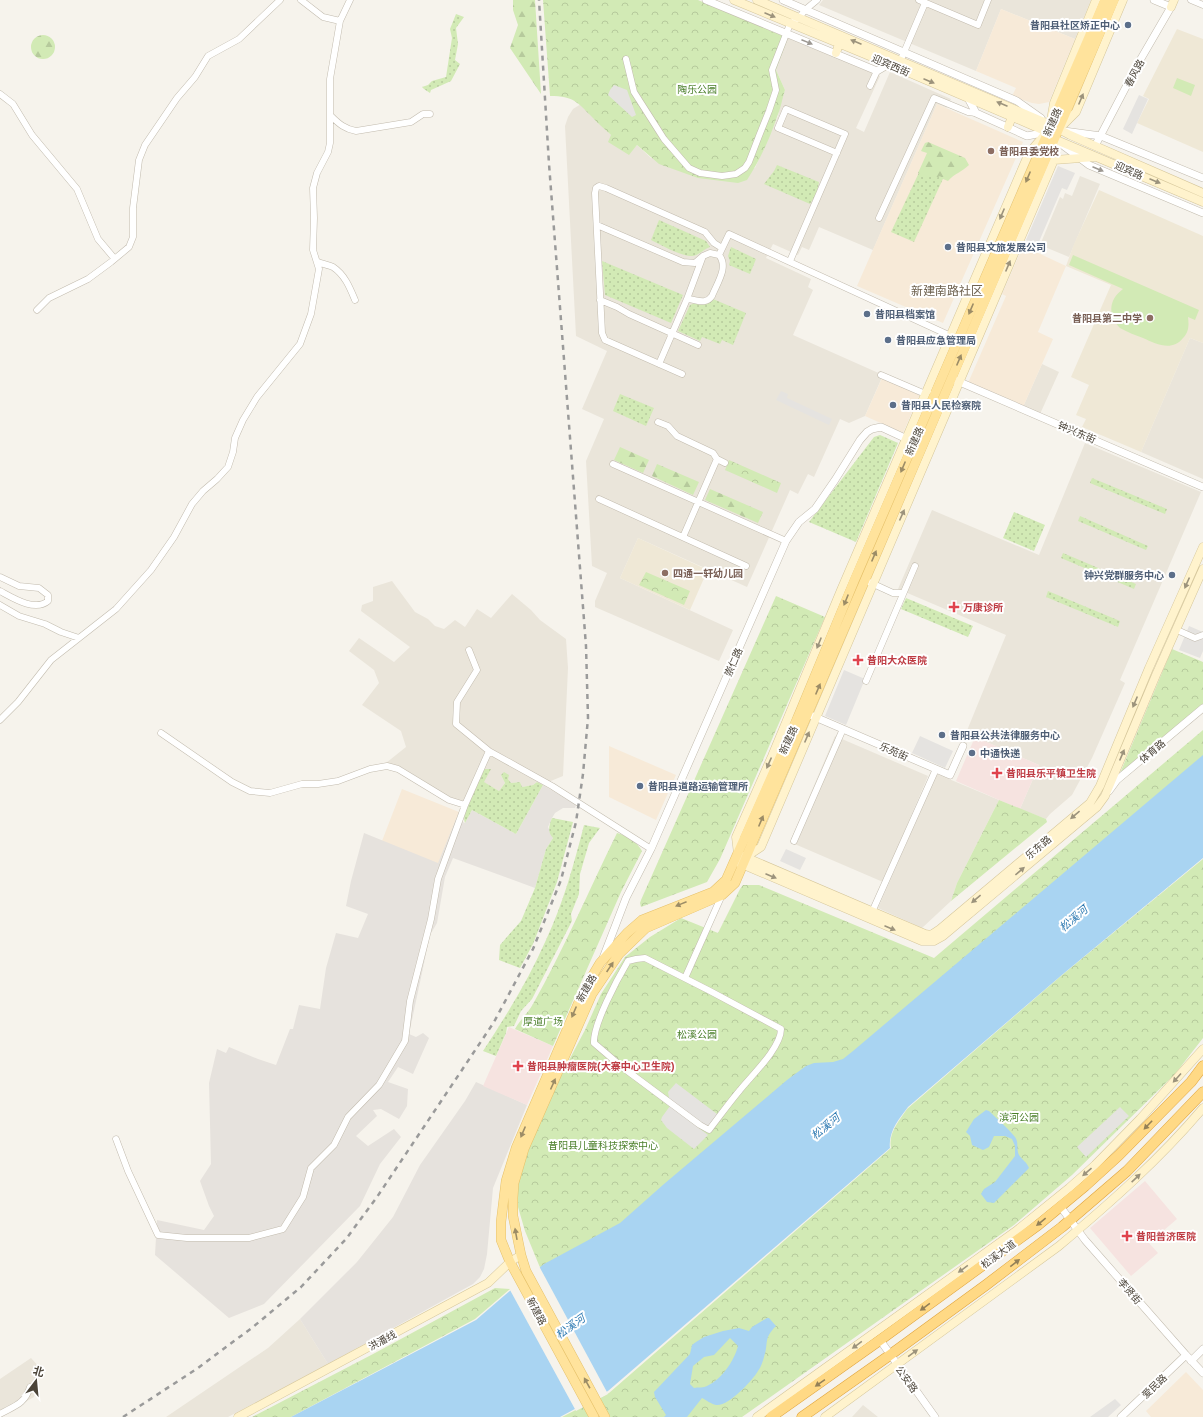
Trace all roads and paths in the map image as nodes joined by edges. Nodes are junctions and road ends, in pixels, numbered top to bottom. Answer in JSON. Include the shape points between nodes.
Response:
{"nodes":[{"id":1,"x":280,"y":0,"type":"edge"},
{"id":2,"x":301,"y":0,"type":"edge"},
{"id":3,"x":350,"y":0,"type":"edge"},
{"id":4,"x":706,"y":0,"type":"edge"},
{"id":5,"x":734,"y":0,"type":"edge"},
{"id":6,"x":757,"y":0,"type":"edge"},
{"id":7,"x":783,"y":0,"type":"edge"},
{"id":8,"x":817,"y":0,"type":"edge"},
{"id":9,"x":988,"y":0,"type":"edge"},
{"id":10,"x":1096,"y":0,"type":"edge"},
{"id":11,"x":1105,"y":0,"type":"edge"},
{"id":12,"x":1114,"y":0,"type":"edge"},
{"id":13,"x":1124,"y":0,"type":"edge"},
{"id":14,"x":1154,"y":0,"type":"edge"},
{"id":15,"x":1190,"y":0,"type":"edge"},
{"id":16,"x":922,"y":1,"type":"edge"},
{"id":17,"x":1173,"y":4,"type":"edge"},
{"id":18,"x":1203,"y":5,"type":"edge"},
{"id":19,"x":805,"y":10,"type":"junction"},
{"id":20,"x":799,"y":18,"type":"junction"},
{"id":21,"x":340,"y":21,"type":"junction"},
{"id":22,"x":790,"y":24,"type":"junction"},
{"id":23,"x":787,"y":33,"type":"junction"},
{"id":24,"x":839,"y":44,"type":"junction"},
{"id":25,"x":904,"y":52,"type":"junction"},
{"id":26,"x":836,"y":53,"type":"junction"},
{"id":27,"x":626,"y":59,"type":"dead end"},
{"id":28,"x":889,"y":64,"type":"junction"},
{"id":29,"x":899,"y":64,"type":"junction"},
{"id":30,"x":877,"y":71,"type":"junction"},
{"id":31,"x":870,"y":86,"type":"dead end"},
{"id":32,"x":0,"y":94,"type":"edge"},
{"id":33,"x":968,"y":98,"type":"junction"},
{"id":34,"x":976,"y":113,"type":"junction"},
{"id":35,"x":430,"y":114,"type":"dead end"},
{"id":36,"x":331,"y":116,"type":"junction"},
{"id":37,"x":1012,"y":117,"type":"junction"},
{"id":38,"x":1008,"y":127,"type":"junction"},
{"id":39,"x":1052,"y":129,"type":"junction"},
{"id":40,"x":1101,"y":136,"type":"junction"},
{"id":41,"x":1054,"y":139,"type":"junction"},
{"id":42,"x":1095,"y":146,"type":"junction"},
{"id":43,"x":837,"y":153,"type":"junction"},
{"id":44,"x":1096,"y":157,"type":"junction"},
{"id":45,"x":1078,"y":158,"type":"junction"},
{"id":46,"x":1054,"y":160,"type":"junction"},
{"id":47,"x":1203,"y":178,"type":"edge"},
{"id":48,"x":1203,"y":193,"type":"edge"},
{"id":49,"x":1203,"y":202,"type":"edge"},
{"id":50,"x":1203,"y":213,"type":"edge"},
{"id":51,"x":879,"y":218,"type":"dead end"},
{"id":52,"x":597,"y":226,"type":"junction"},
{"id":53,"x":722,"y":248,"type":"junction"},
{"id":54,"x":719,"y":254,"type":"junction"},
{"id":55,"x":703,"y":256,"type":"junction"},
{"id":56,"x":114,"y":258,"type":"junction"},
{"id":57,"x":790,"y":261,"type":"junction"},
{"id":58,"x":318,"y":262,"type":"junction"},
{"id":59,"x":687,"y":299,"type":"junction"},
{"id":60,"x":355,"y":300,"type":"dead end"},
{"id":61,"x":600,"y":300,"type":"junction"},
{"id":62,"x":37,"y":310,"type":"dead end"},
{"id":63,"x":672,"y":333,"type":"junction"},
{"id":64,"x":955,"y":335,"type":"junction"},
{"id":65,"x":698,"y":345,"type":"dead end"},
{"id":66,"x":659,"y":364,"type":"junction"},
{"id":67,"x":682,"y":374,"type":"dead end"},
{"id":68,"x":881,"y":375,"type":"dead end"},
{"id":69,"x":955,"y":380,"type":"junction"},
{"id":70,"x":930,"y":393,"type":"junction"},
{"id":71,"x":658,"y":422,"type":"dead end"},
{"id":72,"x":914,"y":442,"type":"junction"},
{"id":73,"x":717,"y":459,"type":"junction"},
{"id":74,"x":725,"y":463,"type":"dead end"},
{"id":75,"x":613,"y":464,"type":"dead end"},
{"id":76,"x":1203,"y":487,"type":"edge"},
{"id":77,"x":599,"y":499,"type":"dead end"},
{"id":78,"x":698,"y":502,"type":"junction"},
{"id":79,"x":683,"y":536,"type":"junction"},
{"id":80,"x":786,"y":541,"type":"junction"},
{"id":81,"x":1203,"y":547,"type":"edge"},
{"id":82,"x":746,"y":566,"type":"dead end"},
{"id":83,"x":915,"y":566,"type":"dead end"},
{"id":84,"x":1203,"y":569,"type":"edge"},
{"id":85,"x":0,"y":577,"type":"edge"},
{"id":86,"x":868,"y":582,"type":"junction"},
{"id":87,"x":0,"y":591,"type":"edge"},
{"id":88,"x":903,"y":592,"type":"junction"},
{"id":89,"x":0,"y":605,"type":"edge"},
{"id":90,"x":1177,"y":630,"type":"junction"},
{"id":91,"x":1203,"y":636,"type":"edge"},
{"id":92,"x":79,"y":638,"type":"junction"},
{"id":93,"x":469,"y":650,"type":"dead end"},
{"id":94,"x":866,"y":681,"type":"dead end"},
{"id":95,"x":1203,"y":708,"type":"edge"},
{"id":96,"x":812,"y":715,"type":"junction"},
{"id":97,"x":0,"y":720,"type":"edge"},
{"id":98,"x":843,"y":729,"type":"junction"},
{"id":99,"x":161,"y":733,"type":"dead end"},
{"id":100,"x":962,"y":746,"type":"dead end"},
{"id":101,"x":489,"y":751,"type":"junction"},
{"id":102,"x":936,"y":769,"type":"junction"},
{"id":103,"x":1105,"y":796,"type":"junction"},
{"id":104,"x":465,"y":805,"type":"junction"},
{"id":105,"x":794,"y":841,"type":"dead end"},
{"id":106,"x":651,"y":848,"type":"junction"},
{"id":107,"x":740,"y":859,"type":"junction"},
{"id":108,"x":722,"y":895,"type":"junction"},
{"id":109,"x":872,"y":912,"type":"junction"},
{"id":110,"x":600,"y":963,"type":"junction"},
{"id":111,"x":685,"y":978,"type":"junction"},
{"id":112,"x":1203,"y":1049,"type":"edge"},
{"id":113,"x":1203,"y":1066,"type":"edge"},
{"id":114,"x":1203,"y":1092,"type":"edge"},
{"id":115,"x":1203,"y":1108,"type":"edge"},
{"id":116,"x":116,"y":1139,"type":"dead end"},
{"id":117,"x":1060,"y":1206,"type":"junction"},
{"id":118,"x":1070,"y":1220,"type":"junction"},
{"id":119,"x":1078,"y":1230,"type":"junction"},
{"id":120,"x":521,"y":1254,"type":"junction"},
{"id":121,"x":510,"y":1262,"type":"junction"},
{"id":122,"x":522,"y":1274,"type":"junction"},
{"id":123,"x":880,"y":1340,"type":"junction"},
{"id":124,"x":1203,"y":1349,"type":"edge"},
{"id":125,"x":890,"y":1355,"type":"junction"},
{"id":126,"x":1186,"y":1355,"type":"junction"},
{"id":127,"x":1191,"y":1361,"type":"junction"},
{"id":128,"x":897,"y":1365,"type":"junction"},
{"id":129,"x":1203,"y":1373,"type":"edge"},
{"id":130,"x":30,"y":1387,"type":"dead end"},
{"id":131,"x":0,"y":1414,"type":"edge"},
{"id":132,"x":238,"y":1417,"type":"edge"},
{"id":133,"x":594,"y":1417,"type":"edge"},
{"id":134,"x":606,"y":1417,"type":"edge"},
{"id":135,"x":757,"y":1417,"type":"edge"},
{"id":136,"x":771,"y":1417,"type":"edge"},
{"id":137,"x":802,"y":1417,"type":"edge"},
{"id":138,"x":825,"y":1417,"type":"edge"},
{"id":139,"x":935,"y":1417,"type":"edge"},
{"id":140,"x":1122,"y":1417,"type":"edge"}],
"edges":[{"from":1,"to":56,"type":"street","via":[[239,39],[208,56],[145,145],[139,160],[133,208],[133,237],[129,247]]},
{"from":2,"to":21,"type":"street","via":[[323,17]]},
{"from":3,"to":21,"type":"street"},
{"from":4,"to":23,"type":"street"},
{"from":5,"to":22,"type":"main road","name":"迎宾西街","one_way":true},
{"from":6,"to":20,"type":"main road","name":"迎宾西街"},
{"from":7,"to":19,"type":"street"},
{"from":8,"to":19,"type":"street"},
{"from":9,"to":16,"type":"street","via":[[978,25]]},
{"from":10,"to":39,"type":"main road","via":[[1054,103]]},
{"from":11,"to":39,"type":"main road","name":"新建路"},
{"from":12,"to":39,"type":"main road","name":"新建路"},
{"from":39,"to":13,"type":"main road","one_way":true,"via":[[1076,112]]},
{"from":14,"to":17,"type":"street"},
{"from":15,"to":18,"type":"street"},
{"from":16,"to":25,"type":"street"},
{"from":17,"to":40,"type":"street","name":"春风路","via":[[1139,62]]},
{"from":19,"to":20,"type":"street"},
{"from":19,"to":25,"type":"street"},
{"from":20,"to":22,"type":"street"},
{"from":29,"to":20,"type":"main road","name":"迎宾西街","one_way":true},
{"from":21,"to":36,"type":"street","via":[[330,79]]},
{"from":22,"to":23,"type":"street"},
{"from":22,"to":24,"type":"main road","name":"迎宾西街"},
{"from":23,"to":26,"type":"street","one_way":true},
{"from":23,"to":27,"type":"street","via":[[772,70],[776,90],[770,111],[749,162],[736,174],[722,176],[689,168],[664,139],[634,92]]},
{"from":24,"to":26,"type":"main road"},
{"from":24,"to":28,"type":"main road","name":"迎宾西街"},
{"from":25,"to":29,"type":"street"},
{"from":25,"to":39,"type":"street","via":[[1017,102]]},
{"from":26,"to":30,"type":"street"},
{"from":28,"to":29,"type":"main road","name":"迎宾西街"},
{"from":28,"to":30,"type":"street"},
{"from":29,"to":33,"type":"main road","name":"迎宾西街","one_way":true},
{"from":39,"to":29,"type":"main road","name":"迎宾西街","one_way":true},
{"from":30,"to":31,"type":"street"},
{"from":32,"to":56,"type":"street","via":[[13,104],[32,135],[77,189],[98,239]]},
{"from":33,"to":34,"type":"street"},
{"from":33,"to":37,"type":"main road","name":"迎宾西街"},
{"from":34,"to":38,"type":"street"},
{"from":34,"to":51,"type":"street","via":[[934,98]]},
{"from":35,"to":36,"type":"street","via":[[423,114],[411,122],[356,131],[348,130]]},
{"from":36,"to":58,"type":"street","via":[[328,152],[317,173],[313,188],[313,250]]},
{"from":37,"to":38,"type":"main road"},
{"from":37,"to":39,"type":"main road","name":"迎宾西街"},
{"from":38,"to":39,"type":"street","via":[[1027,136]]},
{"from":39,"to":40,"type":"street"},
{"from":39,"to":41,"type":"main road","name":"新建路"},
{"from":39,"to":42,"type":"main road","name":"迎宾路"},
{"from":39,"to":64,"type":"main road","name":"新建路","one_way":true},
{"from":40,"to":42,"type":"street","name":"春风路"},
{"from":40,"to":47,"type":"street"},
{"from":41,"to":44,"type":"main road","name":"迎宾路"},
{"from":41,"to":45,"type":"street"},
{"from":41,"to":46,"type":"main road"},
{"from":69,"to":41,"type":"main road","name":"新建路","one_way":true},
{"from":42,"to":48,"type":"main road","name":"迎宾路"},
{"from":43,"to":43,"type":"street","via":[[846,134],[786,109],[778,128]]},
{"from":43,"to":57,"type":"street"},
{"from":44,"to":45,"type":"main road"},
{"from":44,"to":49,"type":"main road","name":"迎宾路","one_way":true},
{"from":45,"to":46,"type":"main road"},
{"from":45,"to":50,"type":"street","one_way":true},
{"from":69,"to":46,"type":"main road","one_way":true},
{"from":52,"to":53,"type":"street","via":[[595,193],[599,186],[705,232]]},
{"from":52,"to":55,"type":"street","via":[[683,262],[695,263]]},
{"from":52,"to":61,"type":"street"},
{"from":53,"to":54,"type":"street"},
{"from":53,"to":57,"type":"street","via":[[729,234]]},
{"from":54,"to":55,"type":"street","via":[[710,253]]},
{"from":54,"to":59,"type":"street","via":[[723,268],[709,300],[702,302]]},
{"from":55,"to":59,"type":"street"},
{"from":56,"to":62,"type":"street","via":[[88,279],[49,298]]},
{"from":57,"to":64,"type":"street"},
{"from":58,"to":60,"type":"street","via":[[333,267],[343,277]]},
{"from":58,"to":92,"type":"street","via":[[311,314],[300,344],[257,397],[243,420],[235,438],[228,467],[192,504],[174,537],[151,570],[116,609]]},
{"from":59,"to":63,"type":"street"},
{"from":61,"to":63,"type":"street"},
{"from":61,"to":66,"type":"street","via":[[602,333],[605,340]]},
{"from":63,"to":65,"type":"street"},
{"from":63,"to":66,"type":"street"},
{"from":64,"to":70,"type":"main road","name":"新建路"},
{"from":66,"to":67,"type":"street"},
{"from":68,"to":70,"type":"street","via":[[923,393]]},
{"from":69,"to":72,"type":"main road","name":"新建路"},
{"from":69,"to":76,"type":"street","name":"钟兴东街"},
{"from":86,"to":69,"type":"main road","one_way":true},
{"from":70,"to":72,"type":"main road","name":"新建路"},
{"from":71,"to":73,"type":"street","via":[[668,426],[677,436],[713,453]]},
{"from":72,"to":80,"type":"street","name":"崇仁路","via":[[881,427],[867,432],[815,509],[799,522]]},
{"from":86,"to":72,"type":"main road","name":"新建路","one_way":true},
{"from":72,"to":107,"type":"main road","name":"新建路","one_way":true},
{"from":73,"to":74,"type":"street"},
{"from":73,"to":78,"type":"street"},
{"from":75,"to":78,"type":"street"},
{"from":77,"to":79,"type":"street"},
{"from":78,"to":79,"type":"street"},
{"from":78,"to":80,"type":"street"},
{"from":79,"to":82,"type":"street"},
{"from":80,"to":106,"type":"street","name":"崇仁路"},
{"from":81,"to":109,"type":"main road","name":"乐东路","one_way":true,"via":[[1100,786],[1090,803],[931,934],[925,934]]},
{"from":83,"to":88,"type":"street"},
{"from":84,"to":90,"type":"main road","name":"乐东路"},
{"from":85,"to":87,"type":"street","via":[[19,586],[39,588],[48,595],[48,601],[44,605],[31,604]]},
{"from":86,"to":88,"type":"street","via":[[893,593]]},
{"from":96,"to":86,"type":"main road","name":"新建路","one_way":true},
{"from":88,"to":94,"type":"street"},
{"from":89,"to":92,"type":"street","via":[[19,616]]},
{"from":90,"to":91,"type":"street","via":[[1195,638]]},
{"from":103,"to":90,"type":"main road","name":"乐东路","one_way":true},
{"from":92,"to":97,"type":"street","via":[[51,660]]},
{"from":93,"to":101,"type":"street","via":[[477,670],[457,702],[456,724]]},
{"from":95,"to":103,"type":"street","name":"体育路","via":[[1117,780]]},
{"from":96,"to":98,"type":"street","name":"乐苑街"},
{"from":107,"to":96,"type":"main road","name":"新建路","one_way":true},
{"from":98,"to":102,"type":"street","name":"乐苑街"},
{"from":98,"to":105,"type":"street"},
{"from":99,"to":104,"type":"street","via":[[232,782],[250,790],[270,793],[302,784],[338,781],[370,769],[387,766],[398,769],[450,800]]},
{"from":100,"to":102,"type":"street","name":"乐苑街","via":[[950,775]]},
{"from":101,"to":104,"type":"street"},
{"from":101,"to":106,"type":"street","via":[[552,786]]},
{"from":102,"to":109,"type":"street"},
{"from":107,"to":103,"type":"main road","name":"乐东路","one_way":true,"via":[[922,941],[934,942],[1097,807]]},
{"from":104,"to":116,"type":"street","via":[[438,879],[431,919],[410,1002],[404,1041],[378,1085],[348,1116],[334,1145],[311,1168],[304,1197],[283,1229],[249,1238],[158,1236]]},
{"from":106,"to":110,"type":"street","name":"崇仁路","via":[[626,898]]},
{"from":107,"to":108,"type":"main road","name":"新建路","via":[[735,883]]},
{"from":107,"to":109,"type":"main road","name":"乐东路"},
{"from":107,"to":110,"type":"main road","name":"新建路","one_way":true,"via":[[722,885],[713,892],[642,920]]},
{"from":108,"to":111,"type":"street"},
{"from":120,"to":108,"type":"main road","name":"新建路","one_way":true,"via":[[513,1216],[514,1183],[524,1149],[592,994],[619,954],[646,928]]},
{"from":110,"to":121,"type":"main road","name":"新建路","one_way":true,"via":[[584,990],[516,1148],[508,1174],[501,1240]]},
{"from":111,"to":111,"type":"street","via":[[645,958],[628,961],[609,997],[594,1043],[622,1067],[708,1130],[772,1050],[779,1039],[781,1029]]},
{"from":112,"to":135,"type":"main road","one_way":true,"via":[[1135,1124],[1069,1188],[1016,1231]]},
{"from":113,"to":117,"type":"highway","name":"松溪大道","one_way":true,"via":[[1191,1082],[1119,1155]]},
{"from":114,"to":118,"type":"highway","name":"松溪大道","via":[[1127,1171]]},
{"from":119,"to":115,"type":"main road","one_way":true,"via":[[1157,1157]]},
{"from":117,"to":118,"type":"street","name":"李贤街"},
{"from":117,"to":123,"type":"highway","name":"松溪大道","one_way":true,"via":[[1038,1225]]},
{"from":118,"to":119,"type":"street","name":"李贤街"},
{"from":125,"to":118,"type":"highway","name":"松溪大道","one_way":true},
{"from":119,"to":126,"type":"street","name":"李贤街"},
{"from":128,"to":119,"type":"main road","one_way":true},
{"from":120,"to":121,"type":"main road","name":"洪潘线"},
{"from":120,"to":122,"type":"main road","name":"新建路"},
{"from":121,"to":122,"type":"main road","name":"新建路"},
{"from":121,"to":132,"type":"main road","name":"洪潘线","via":[[488,1283]]},
{"from":122,"to":133,"type":"main road","name":"新建路"},
{"from":134,"to":122,"type":"main road","name":"新建路","one_way":true},
{"from":123,"to":125,"type":"street","name":"公安路"},
{"from":123,"to":136,"type":"highway","name":"松溪大道","one_way":true},
{"from":124,"to":127,"type":"street"},
{"from":125,"to":128,"type":"street","name":"公安路"},
{"from":125,"to":137,"type":"highway","name":"松溪大道"},
{"from":126,"to":127,"type":"street","name":"李贤街"},
{"from":126,"to":140,"type":"street","name":"爱民路"},
{"from":127,"to":129,"type":"street","name":"李贤街"},
{"from":128,"to":138,"type":"main road"},
{"from":128,"to":139,"type":"street","name":"公安路"},
{"from":130,"to":131,"type":"street","via":[[22,1397]]}]}
